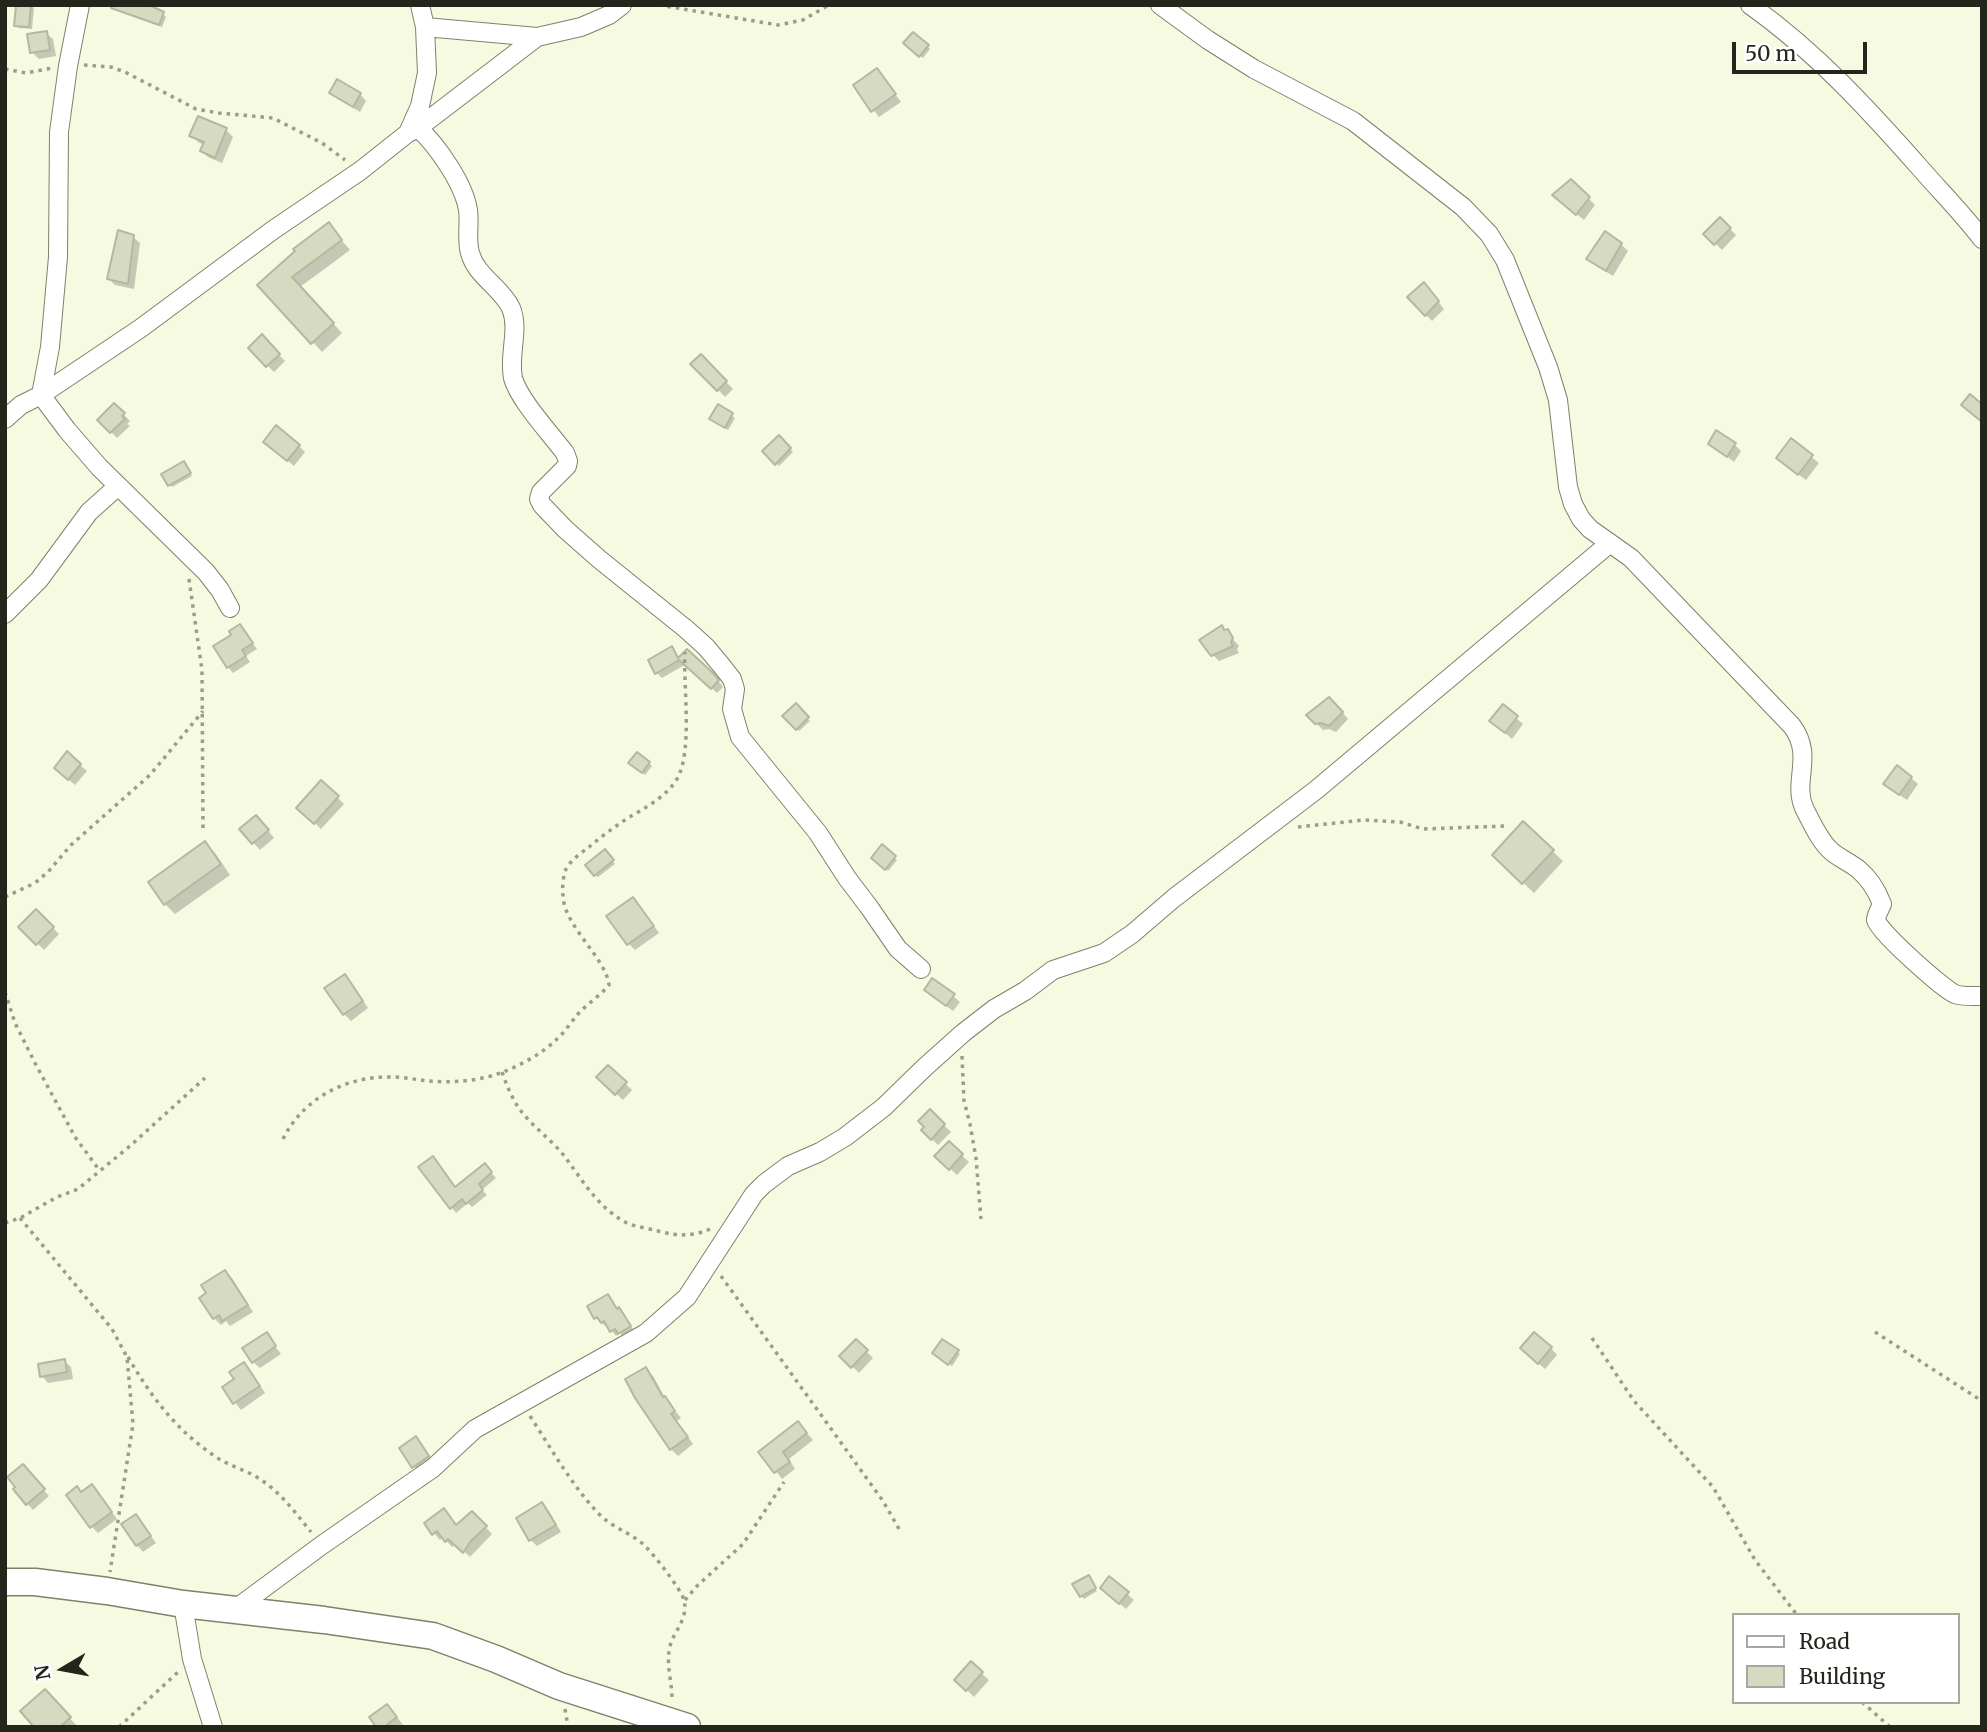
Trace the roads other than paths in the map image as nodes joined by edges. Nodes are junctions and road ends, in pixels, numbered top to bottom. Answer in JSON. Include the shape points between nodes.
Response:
{"nodes":[{"id":1,"x":79,"y":5,"type":"edge"},
{"id":2,"x":420,"y":5,"type":"edge"},
{"id":3,"x":622,"y":5,"type":"edge"},
{"id":4,"x":1160,"y":5,"type":"edge"},
{"id":5,"x":1750,"y":5,"type":"edge"},
{"id":6,"x":425,"y":27,"type":"junction"},
{"id":7,"x":537,"y":37,"type":"junction"},
{"id":8,"x":413,"y":130,"type":"junction"},
{"id":9,"x":1982,"y":239,"type":"edge"},
{"id":10,"x":41,"y":395,"type":"junction"},
{"id":11,"x":13,"y":403,"type":"edge"},
{"id":12,"x":5,"y":419,"type":"edge"},
{"id":13,"x":118,"y":486,"type":"junction"},
{"id":14,"x":1610,"y":543,"type":"junction"},
{"id":15,"x":230,"y":608,"type":"dead end"},
{"id":16,"x":5,"y":614,"type":"edge"},
{"id":17,"x":921,"y":969,"type":"dead end"},
{"id":18,"x":1982,"y":996,"type":"edge"},
{"id":19,"x":5,"y":1582,"type":"edge"},
{"id":20,"x":183,"y":1604,"type":"junction"},
{"id":21,"x":234,"y":1610,"type":"junction"},
{"id":22,"x":679,"y":1724,"type":"edge"},
{"id":23,"x":213,"y":1727,"type":"edge"}],
"edges":[{"from":1,"to":10,"type":"street","via":[[59,132],[58,257]]},
{"from":2,"to":6,"type":"street"},
{"from":3,"to":7,"type":"street","via":[[581,27]]},
{"from":4,"to":14,"type":"street","via":[[1254,69],[1353,121],[1463,207],[1489,234],[1548,367],[1558,400],[1573,504],[1590,529]]},
{"from":5,"to":9,"type":"street","via":[[1838,79]]},
{"from":6,"to":7,"type":"street"},
{"from":6,"to":8,"type":"street","via":[[427,73]]},
{"from":7,"to":8,"type":"street"},
{"from":8,"to":10,"type":"street"},
{"from":8,"to":17,"type":"street","via":[[438,150],[463,194],[474,264],[511,309],[513,377],[518,391],[568,461],[541,492],[542,505],[599,559],[706,647],[732,679],[732,709],[740,737],[818,833],[898,949]]},
{"from":10,"to":11,"type":"street"},
{"from":10,"to":13,"type":"street"},
{"from":11,"to":12,"type":"street"},
{"from":13,"to":15,"type":"street","via":[[206,572]]},
{"from":13,"to":16,"type":"street","via":[[89,513],[40,580]]},
{"from":14,"to":18,"type":"street","via":[[1650,577],[1800,736],[1803,805],[1828,849],[1857,868],[1879,895],[1879,925],[1949,991],[1958,996]]},
{"from":14,"to":21,"type":"street","via":[[1316,790],[1132,934],[1104,953],[1053,970],[994,1009],[884,1107],[764,1184],[687,1297],[646,1333],[475,1429],[433,1468]]},
{"from":19,"to":20,"type":"main road","via":[[35,1582]]},
{"from":20,"to":21,"type":"main road"},
{"from":20,"to":23,"type":"street","via":[[192,1658]]},
{"from":21,"to":22,"type":"main road","via":[[433,1636],[559,1686]]}]}
